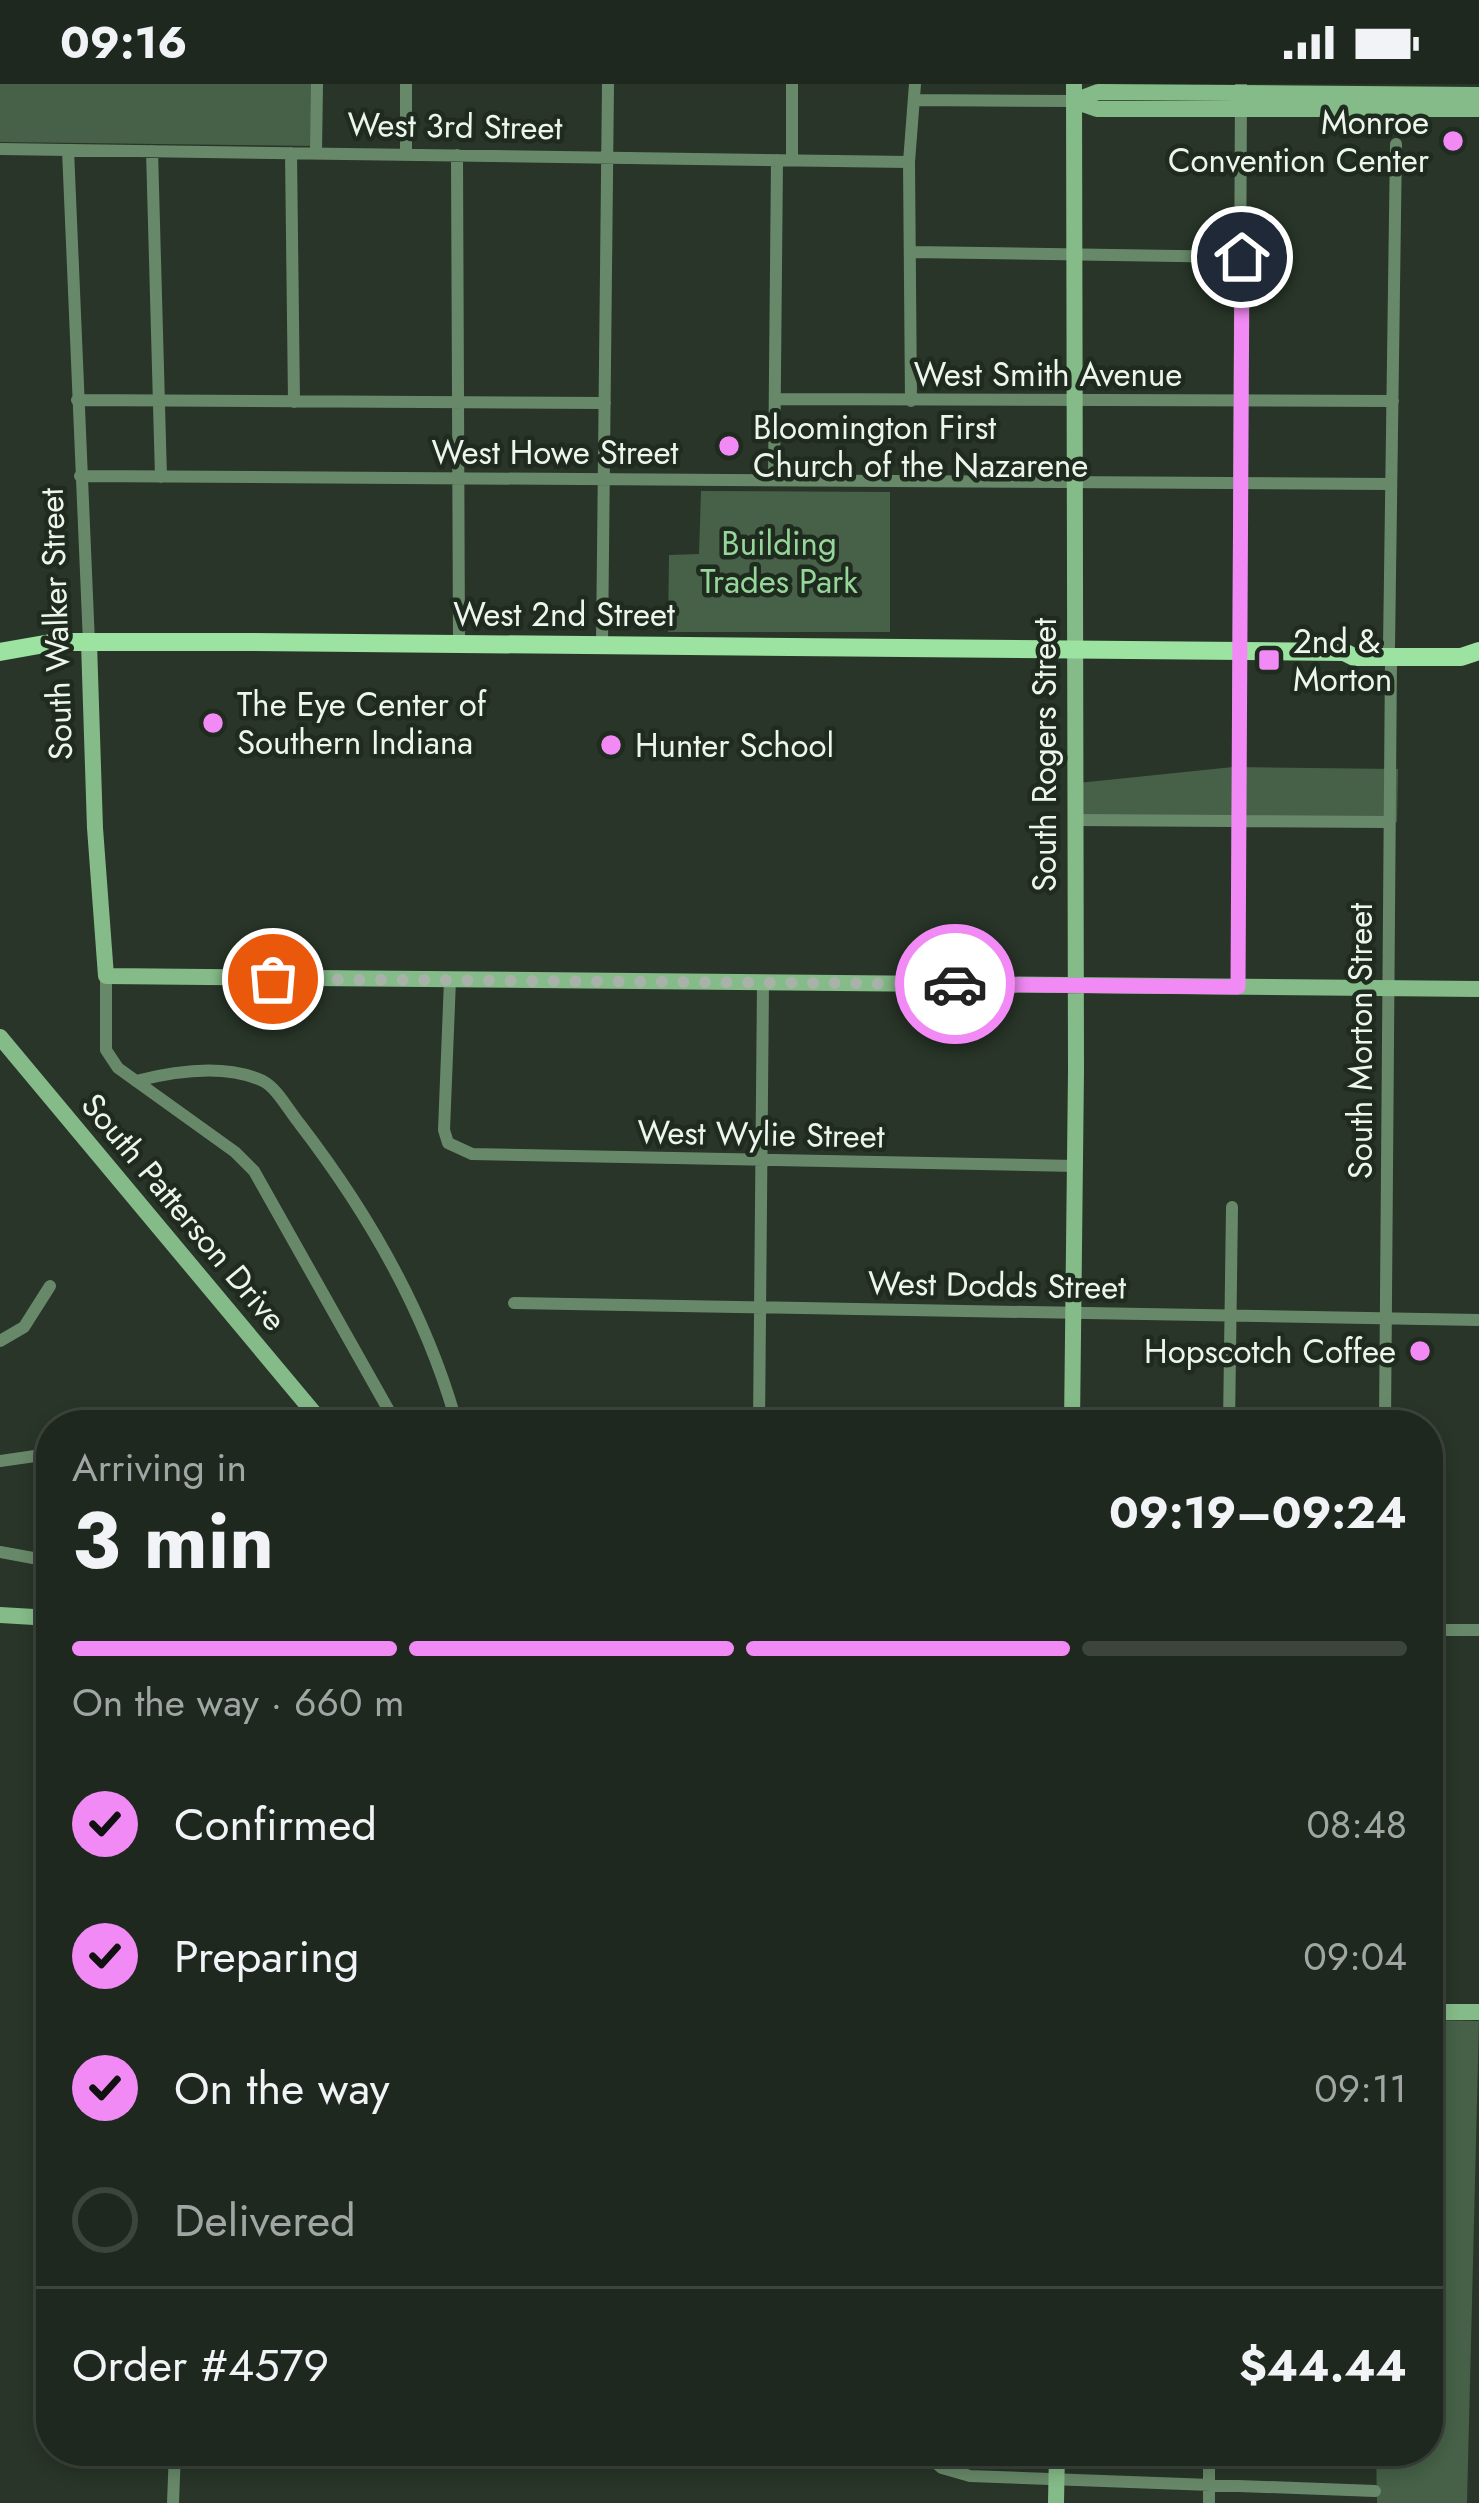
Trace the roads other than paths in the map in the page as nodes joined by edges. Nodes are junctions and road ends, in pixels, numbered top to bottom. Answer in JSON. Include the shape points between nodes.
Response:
{"nodes":[{"id":1,"x":317,"y":84,"type":"edge"},
{"id":2,"x":406,"y":84,"type":"edge"},
{"id":3,"x":608,"y":84,"type":"edge"},
{"id":4,"x":792,"y":84,"type":"edge"},
{"id":5,"x":914,"y":84,"type":"edge"},
{"id":6,"x":1074,"y":92,"type":"edge"},
{"id":7,"x":1479,"y":95,"type":"edge"},
{"id":8,"x":1241,"y":96,"type":"edge"},
{"id":9,"x":914,"y":100,"type":"junction"},
{"id":10,"x":1479,"y":109,"type":"edge"},
{"id":11,"x":1396,"y":144,"type":"dead end"},
{"id":12,"x":0,"y":149,"type":"edge"},
{"id":13,"x":68,"y":150,"type":"junction"},
{"id":14,"x":152,"y":151,"type":"junction"},
{"id":15,"x":291,"y":153,"type":"junction"},
{"id":16,"x":316,"y":153,"type":"junction"},
{"id":17,"x":406,"y":155,"type":"junction"},
{"id":18,"x":457,"y":155,"type":"junction"},
{"id":19,"x":607,"y":158,"type":"junction"},
{"id":20,"x":777,"y":160,"type":"junction"},
{"id":21,"x":792,"y":160,"type":"junction"},
{"id":22,"x":909,"y":162,"type":"junction"},
{"id":23,"x":911,"y":252,"type":"junction"},
{"id":24,"x":1075,"y":255,"type":"junction"},
{"id":25,"x":1242,"y":257,"type":"junction"},
{"id":26,"x":776,"y":399,"type":"junction"},
{"id":27,"x":77,"y":400,"type":"junction"},
{"id":28,"x":158,"y":400,"type":"junction"},
{"id":29,"x":911,"y":400,"type":"junction"},
{"id":30,"x":1241,"y":400,"type":"junction"},
{"id":31,"x":294,"y":401,"type":"junction"},
{"id":32,"x":1073,"y":401,"type":"junction"},
{"id":33,"x":1393,"y":401,"type":"junction"},
{"id":34,"x":458,"y":403,"type":"junction"},
{"id":35,"x":605,"y":403,"type":"junction"},
{"id":36,"x":80,"y":476,"type":"junction"},
{"id":37,"x":160,"y":476,"type":"junction"},
{"id":38,"x":458,"y":478,"type":"junction"},
{"id":39,"x":604,"y":478,"type":"junction"},
{"id":40,"x":774,"y":480,"type":"junction"},
{"id":41,"x":1072,"y":481,"type":"junction"},
{"id":42,"x":1240,"y":481,"type":"junction"},
{"id":43,"x":1390,"y":484,"type":"junction"},
{"id":44,"x":89,"y":643,"type":"junction"},
{"id":45,"x":459,"y":644,"type":"junction"},
{"id":46,"x":602,"y":645,"type":"junction"},
{"id":47,"x":1073,"y":650,"type":"junction"},
{"id":48,"x":1240,"y":651,"type":"junction"},
{"id":49,"x":1390,"y":651,"type":"junction"},
{"id":50,"x":1479,"y":651,"type":"edge"},
{"id":51,"x":0,"y":652,"type":"edge"},
{"id":52,"x":1074,"y":820,"type":"junction"},
{"id":53,"x":1238,"y":821,"type":"junction"},
{"id":54,"x":1388,"y":822,"type":"junction"},
{"id":55,"x":106,"y":976,"type":"junction"},
{"id":56,"x":450,"y":980,"type":"junction"},
{"id":57,"x":763,"y":984,"type":"junction"},
{"id":58,"x":1075,"y":987,"type":"junction"},
{"id":59,"x":1238,"y":987,"type":"junction"},
{"id":60,"x":1389,"y":988,"type":"junction"},
{"id":61,"x":1479,"y":988,"type":"edge"},
{"id":62,"x":0,"y":1037,"type":"edge"},
{"id":63,"x":136,"y":1081,"type":"junction"},
{"id":64,"x":762,"y":1161,"type":"junction"},
{"id":65,"x":1075,"y":1166,"type":"junction"},
{"id":66,"x":1232,"y":1207,"type":"dead end"},
{"id":67,"x":50,"y":1286,"type":"dead end"},
{"id":68,"x":514,"y":1303,"type":"dead end"},
{"id":69,"x":761,"y":1308,"type":"junction"},
{"id":70,"x":1074,"y":1314,"type":"junction"},
{"id":71,"x":1231,"y":1314,"type":"junction"},
{"id":72,"x":1386,"y":1318,"type":"junction"},
{"id":73,"x":1479,"y":1320,"type":"edge"},
{"id":74,"x":0,"y":1341,"type":"edge"},
{"id":75,"x":311,"y":1410,"type":"edge"},
{"id":76,"x":389,"y":1410,"type":"edge"},
{"id":77,"x":453,"y":1410,"type":"edge"},
{"id":78,"x":758,"y":1410,"type":"edge"},
{"id":79,"x":1072,"y":1410,"type":"edge"},
{"id":80,"x":1229,"y":1410,"type":"edge"},
{"id":81,"x":1385,"y":1410,"type":"edge"},
{"id":82,"x":36,"y":1456,"type":"edge"},
{"id":83,"x":0,"y":1461,"type":"edge"},
{"id":84,"x":0,"y":1552,"type":"edge"},
{"id":85,"x":36,"y":1557,"type":"edge"},
{"id":86,"x":0,"y":1615,"type":"edge"},
{"id":87,"x":36,"y":1617,"type":"edge"},
{"id":88,"x":1443,"y":1630,"type":"edge"},
{"id":89,"x":1479,"y":1630,"type":"edge"},
{"id":90,"x":1443,"y":2012,"type":"edge"},
{"id":91,"x":1479,"y":2012,"type":"edge"},
{"id":92,"x":174,"y":2466,"type":"edge"},
{"id":93,"x":940,"y":2466,"type":"edge"},
{"id":94,"x":1056,"y":2466,"type":"edge"},
{"id":95,"x":1209,"y":2466,"type":"edge"},
{"id":96,"x":1056,"y":2481,"type":"junction"},
{"id":97,"x":1208,"y":2487,"type":"junction"},
{"id":98,"x":1376,"y":2491,"type":"dead end"},
{"id":99,"x":173,"y":2503,"type":"edge"},
{"id":100,"x":1056,"y":2503,"type":"edge"},
{"id":101,"x":1209,"y":2503,"type":"edge"}],
"edges":[{"from":1,"to":16,"type":"street"},
{"from":2,"to":17,"type":"street"},
{"from":3,"to":19,"type":"street"},
{"from":4,"to":21,"type":"street"},
{"from":5,"to":9,"type":"street"},
{"from":6,"to":8,"type":"street"},
{"from":6,"to":9,"type":"street"},
{"from":6,"to":24,"type":"street","name":"South Rogers Street"},
{"from":7,"to":8,"type":"street"},
{"from":8,"to":10,"type":"street"},
{"from":8,"to":25,"type":"street"},
{"from":9,"to":22,"type":"street"},
{"from":11,"to":33,"type":"street","name":"South Morton Street"},
{"from":12,"to":13,"type":"street","name":"West 3rd Street"},
{"from":13,"to":14,"type":"street","name":"West 3rd Street"},
{"from":13,"to":27,"type":"street","name":"South Walker Street"},
{"from":14,"to":15,"type":"street","name":"West 3rd Street"},
{"from":14,"to":28,"type":"street"},
{"from":15,"to":16,"type":"street","name":"West 3rd Street"},
{"from":15,"to":31,"type":"street"},
{"from":16,"to":17,"type":"street","name":"West 3rd Street"},
{"from":17,"to":18,"type":"street","name":"West 3rd Street"},
{"from":18,"to":19,"type":"street","name":"West 3rd Street"},
{"from":18,"to":34,"type":"street"},
{"from":19,"to":20,"type":"street","name":"West 3rd Street"},
{"from":19,"to":35,"type":"street"},
{"from":20,"to":21,"type":"street","name":"West 3rd Street"},
{"from":20,"to":26,"type":"street"},
{"from":21,"to":22,"type":"street","name":"West 3rd Street"},
{"from":22,"to":23,"type":"street"},
{"from":23,"to":24,"type":"street"},
{"from":23,"to":29,"type":"street"},
{"from":24,"to":25,"type":"street"},
{"from":24,"to":32,"type":"street","name":"South Rogers Street"},
{"from":25,"to":30,"type":"street"},
{"from":26,"to":29,"type":"street","name":"West Smith Avenue"},
{"from":26,"to":40,"type":"street"},
{"from":27,"to":28,"type":"street"},
{"from":27,"to":36,"type":"street","name":"South Walker Street"},
{"from":28,"to":31,"type":"street"},
{"from":28,"to":37,"type":"street"},
{"from":29,"to":32,"type":"street","name":"West Smith Avenue"},
{"from":30,"to":32,"type":"street","name":"West Smith Avenue"},
{"from":30,"to":33,"type":"street","name":"West Smith Avenue"},
{"from":30,"to":42,"type":"street"},
{"from":31,"to":34,"type":"street"},
{"from":32,"to":41,"type":"street","name":"South Rogers Street"},
{"from":33,"to":43,"type":"street","name":"South Morton Street"},
{"from":34,"to":35,"type":"street"},
{"from":34,"to":38,"type":"street"},
{"from":35,"to":39,"type":"street"},
{"from":36,"to":37,"type":"street","name":"West Howe Street"},
{"from":36,"to":44,"type":"street","name":"South Walker Street"},
{"from":37,"to":38,"type":"street","name":"West Howe Street"},
{"from":38,"to":39,"type":"street","name":"West Howe Street"},
{"from":38,"to":45,"type":"street"},
{"from":39,"to":40,"type":"street","name":"West Howe Street"},
{"from":39,"to":46,"type":"street"},
{"from":40,"to":41,"type":"street","name":"West Howe Street"},
{"from":41,"to":42,"type":"street","name":"West Howe Street"},
{"from":41,"to":47,"type":"street","name":"South Rogers Street"},
{"from":42,"to":43,"type":"street","name":"West Howe Street"},
{"from":42,"to":48,"type":"street"},
{"from":43,"to":49,"type":"street","name":"South Morton Street"},
{"from":44,"to":45,"type":"main road","name":"West 2nd Street"},
{"from":44,"to":51,"type":"main road","name":"West 2nd Street"},
{"from":44,"to":55,"type":"street","name":"South Walker Street"},
{"from":45,"to":46,"type":"main road","name":"West 2nd Street"},
{"from":46,"to":47,"type":"main road","name":"West 2nd Street"},
{"from":47,"to":48,"type":"main road","name":"West 2nd Street"},
{"from":47,"to":52,"type":"street","name":"South Rogers Street"},
{"from":48,"to":49,"type":"main road","name":"West 2nd Street"},
{"from":48,"to":53,"type":"street"},
{"from":49,"to":50,"type":"main road","name":"West 2nd Street"},
{"from":49,"to":54,"type":"street","name":"South Morton Street"},
{"from":52,"to":53,"type":"street"},
{"from":52,"to":58,"type":"street","name":"South Rogers Street"},
{"from":53,"to":54,"type":"street"},
{"from":53,"to":59,"type":"street"},
{"from":54,"to":60,"type":"street","name":"South Morton Street"},
{"from":55,"to":56,"type":"street"},
{"from":55,"to":63,"type":"street","name":"South Walker Street","via":[[106,1050]]},
{"from":56,"to":57,"type":"street"},
{"from":56,"to":64,"type":"street","name":"West Wylie Street","via":[[448,1143],[472,1154]]},
{"from":57,"to":58,"type":"street"},
{"from":57,"to":64,"type":"street"},
{"from":58,"to":59,"type":"street"},
{"from":58,"to":65,"type":"street","name":"South Rogers Street"},
{"from":59,"to":60,"type":"street"},
{"from":60,"to":61,"type":"street"},
{"from":60,"to":72,"type":"street","name":"South Morton Street"},
{"from":62,"to":75,"type":"street","name":"South Patterson Drive"},
{"from":63,"to":76,"type":"street","name":"South Walker Street","via":[[254,1171]]},
{"from":63,"to":77,"type":"street","via":[[227,1072],[267,1082],[350,1191],[434,1348]]},
{"from":64,"to":65,"type":"street","name":"West Wylie Street"},
{"from":64,"to":69,"type":"street"},
{"from":65,"to":70,"type":"street","name":"South Rogers Street"},
{"from":66,"to":71,"type":"street"},
{"from":67,"to":74,"type":"street","via":[[24,1328]]},
{"from":68,"to":69,"type":"street","name":"West Dodds Street"},
{"from":69,"to":70,"type":"street","name":"West Dodds Street"},
{"from":69,"to":78,"type":"street"},
{"from":70,"to":71,"type":"street","name":"West Dodds Street"},
{"from":70,"to":79,"type":"street","name":"South Rogers Street"},
{"from":71,"to":72,"type":"street","name":"West Dodds Street"},
{"from":71,"to":80,"type":"street"},
{"from":72,"to":73,"type":"street","name":"West Dodds Street"},
{"from":72,"to":81,"type":"street","name":"South Morton Street"},
{"from":82,"to":83,"type":"street"},
{"from":84,"to":85,"type":"street"},
{"from":86,"to":87,"type":"street"},
{"from":88,"to":89,"type":"street"},
{"from":90,"to":91,"type":"street"},
{"from":92,"to":99,"type":"street"},
{"from":93,"to":96,"type":"street","via":[[970,2476]]},
{"from":94,"to":96,"type":"street"},
{"from":95,"to":97,"type":"street"},
{"from":96,"to":97,"type":"street"},
{"from":96,"to":100,"type":"street"},
{"from":97,"to":98,"type":"street"},
{"from":97,"to":101,"type":"street"}]}
